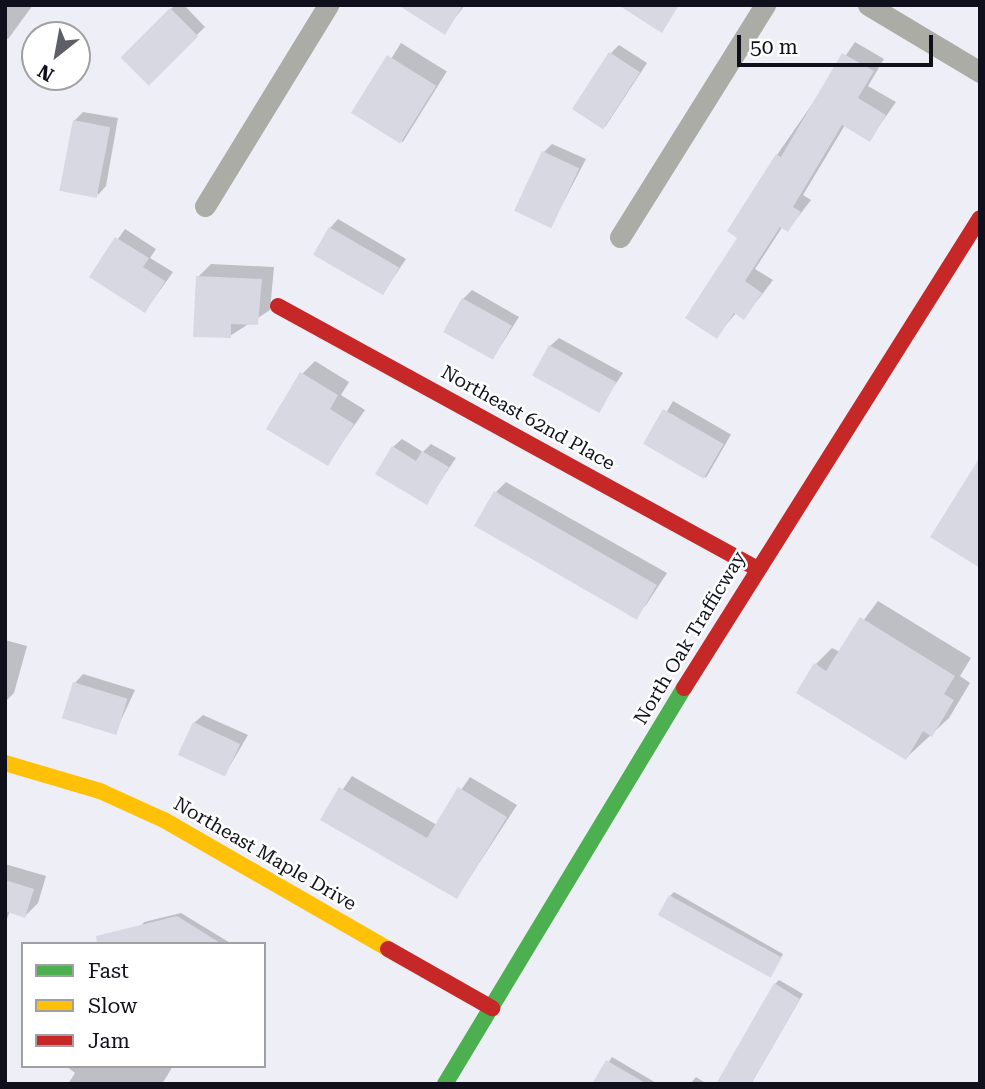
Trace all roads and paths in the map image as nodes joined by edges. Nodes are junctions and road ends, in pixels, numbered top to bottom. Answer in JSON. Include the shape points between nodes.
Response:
{"nodes":[{"id":1,"x":328,"y":5,"type":"edge"},
{"id":2,"x":765,"y":5,"type":"edge"},
{"id":3,"x":868,"y":5,"type":"edge"},
{"id":4,"x":980,"y":72,"type":"edge"},
{"id":5,"x":205,"y":206,"type":"dead end"},
{"id":6,"x":980,"y":218,"type":"edge"},
{"id":7,"x":620,"y":237,"type":"dead end"},
{"id":8,"x":278,"y":306,"type":"dead end"},
{"id":9,"x":756,"y":568,"type":"junction"},
{"id":10,"x":5,"y":763,"type":"edge"},
{"id":11,"x":492,"y":1008,"type":"junction"},
{"id":12,"x":445,"y":1084,"type":"edge"}],
"edges":[{"from":1,"to":5,"type":"street"},
{"from":2,"to":7,"type":"street"},
{"from":3,"to":4,"type":"street"},
{"from":6,"to":9,"type":"street","name":"North Oak Trafficway"},
{"from":8,"to":9,"type":"street","name":"Northeast 62nd Place"},
{"from":9,"to":11,"type":"street","name":"North Oak Trafficway"},
{"from":10,"to":11,"type":"street","name":"Northeast Maple Drive","via":[[100,791],[163,820]]},
{"from":11,"to":12,"type":"street","name":"North Oak Trafficway"}]}
